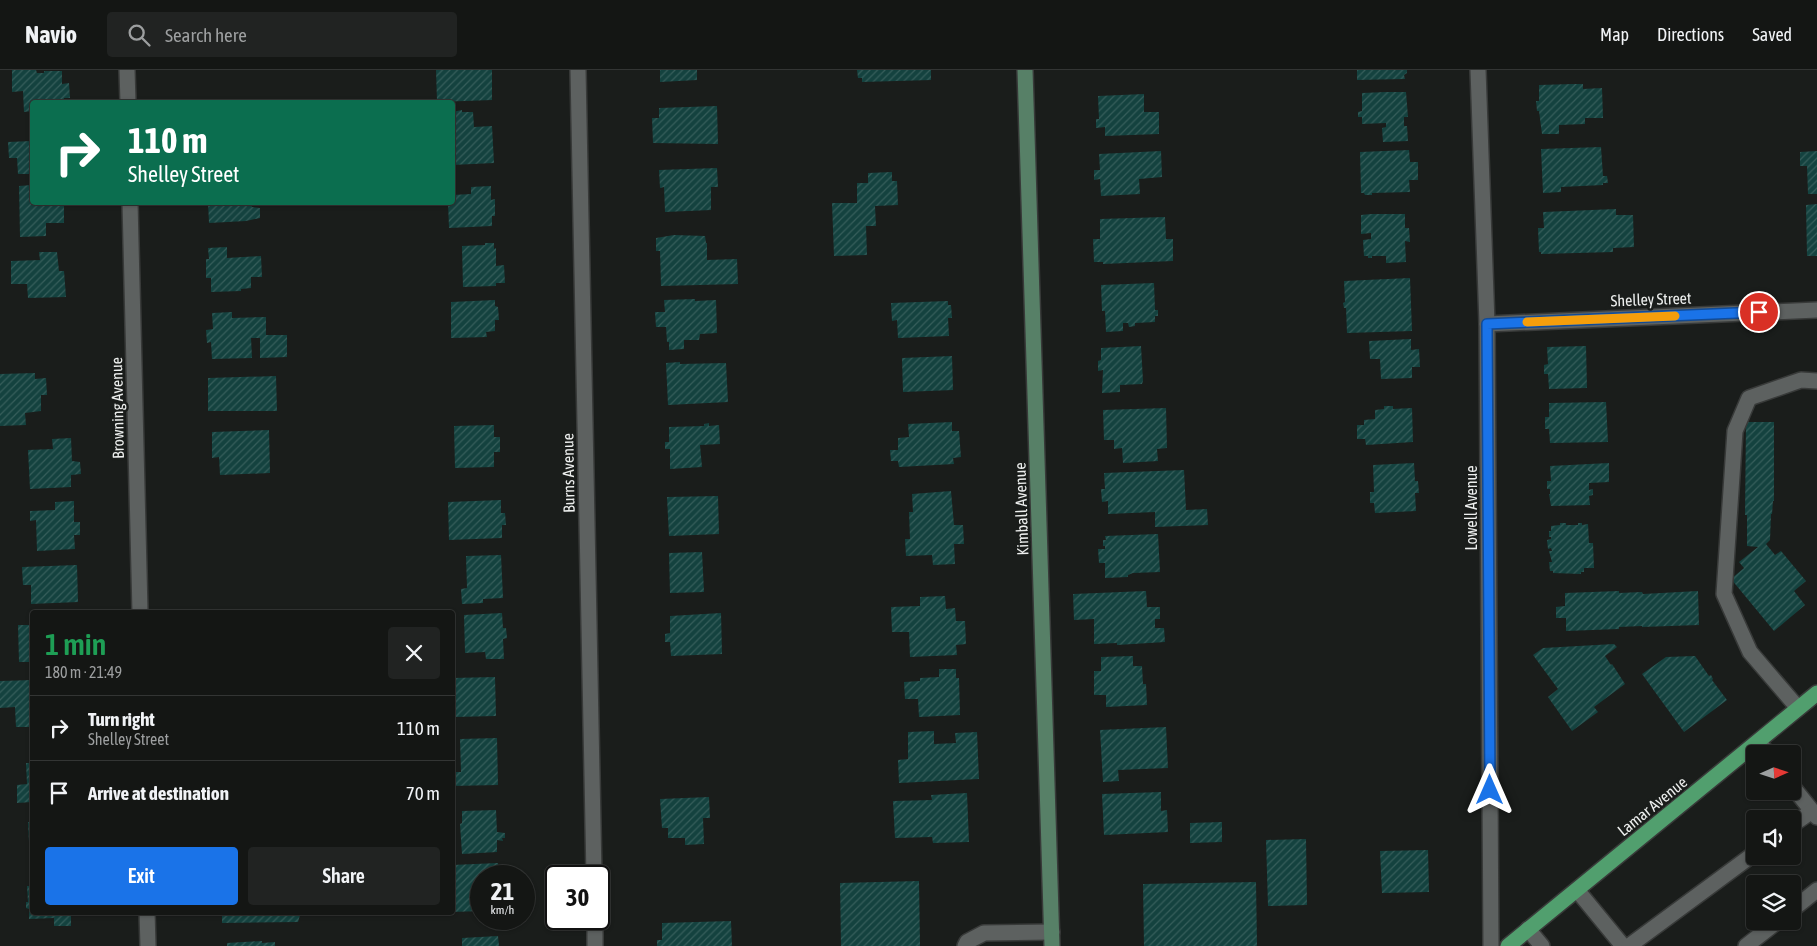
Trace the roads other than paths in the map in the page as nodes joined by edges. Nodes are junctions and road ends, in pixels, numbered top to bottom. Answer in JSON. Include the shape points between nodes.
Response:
{"nodes":[{"id":1,"x":127,"y":70,"type":"edge"},
{"id":2,"x":578,"y":70,"type":"edge"},
{"id":3,"x":1025,"y":70,"type":"edge"},
{"id":4,"x":1478,"y":70,"type":"edge"},
{"id":5,"x":128,"y":100,"type":"edge"},
{"id":6,"x":130,"y":205,"type":"edge"},
{"id":7,"x":1817,"y":310,"type":"edge"},
{"id":8,"x":1487,"y":324,"type":"junction"},
{"id":9,"x":1817,"y":381,"type":"edge"},
{"id":10,"x":140,"y":610,"type":"edge"},
{"id":11,"x":1817,"y":693,"type":"edge"},
{"id":12,"x":1798,"y":708,"type":"junction"},
{"id":13,"x":1766,"y":745,"type":"edge"},
{"id":14,"x":1746,"y":761,"type":"edge"},
{"id":15,"x":1801,"y":797,"type":"edge"},
{"id":16,"x":1815,"y":814,"type":"edge"},
{"id":17,"x":1801,"y":821,"type":"edge"},
{"id":18,"x":1746,"y":860,"type":"edge"},
{"id":19,"x":594,"y":865,"type":"edge"},
{"id":20,"x":1577,"y":890,"type":"junction"},
{"id":21,"x":1817,"y":890,"type":"edge"},
{"id":22,"x":1801,"y":903,"type":"edge"},
{"id":23,"x":147,"y":915,"type":"edge"},
{"id":24,"x":1528,"y":929,"type":"junction"},
{"id":25,"x":595,"y":930,"type":"edge"},
{"id":26,"x":1766,"y":930,"type":"edge"},
{"id":27,"x":1052,"y":939,"type":"edge"},
{"id":28,"x":148,"y":946,"type":"edge"},
{"id":29,"x":595,"y":946,"type":"edge"},
{"id":30,"x":965,"y":946,"type":"edge"},
{"id":31,"x":1491,"y":946,"type":"edge"},
{"id":32,"x":1508,"y":946,"type":"edge"},
{"id":33,"x":1542,"y":946,"type":"edge"},
{"id":34,"x":1623,"y":946,"type":"edge"},
{"id":35,"x":1629,"y":946,"type":"edge"},
{"id":36,"x":1746,"y":946,"type":"edge"}],
"edges":[{"from":1,"to":5,"type":"street"},
{"from":2,"to":19,"type":"street","name":"Burns Avenue"},
{"from":3,"to":27,"type":"street","name":"Kimball Avenue"},
{"from":4,"to":8,"type":"street","name":"Lowell Avenue"},
{"from":6,"to":10,"type":"street","name":"Browning Avenue"},
{"from":7,"to":8,"type":"street","name":"Shelley Street"},
{"from":8,"to":31,"type":"street","name":"Lowell Avenue"},
{"from":9,"to":12,"type":"street","via":[[1800,380],[1749,398],[1745,406],[1735,431],[1724,594],[1750,652]]},
{"from":11,"to":12,"type":"main road","name":"Lamar Avenue"},
{"from":12,"to":13,"type":"main road","name":"Lamar Avenue"},
{"from":14,"to":20,"type":"main road","name":"Lamar Avenue"},
{"from":15,"to":16,"type":"street"},
{"from":16,"to":17,"type":"street"},
{"from":18,"to":35,"type":"street"},
{"from":20,"to":24,"type":"main road","name":"Lamar Avenue"},
{"from":20,"to":34,"type":"street"},
{"from":21,"to":22,"type":"street"},
{"from":23,"to":28,"type":"street"},
{"from":24,"to":32,"type":"main road","name":"Lamar Avenue"},
{"from":24,"to":33,"type":"street"},
{"from":25,"to":29,"type":"street"},
{"from":26,"to":36,"type":"street"},
{"from":27,"to":30,"type":"street","via":[[984,933],[966,942]]}]}
